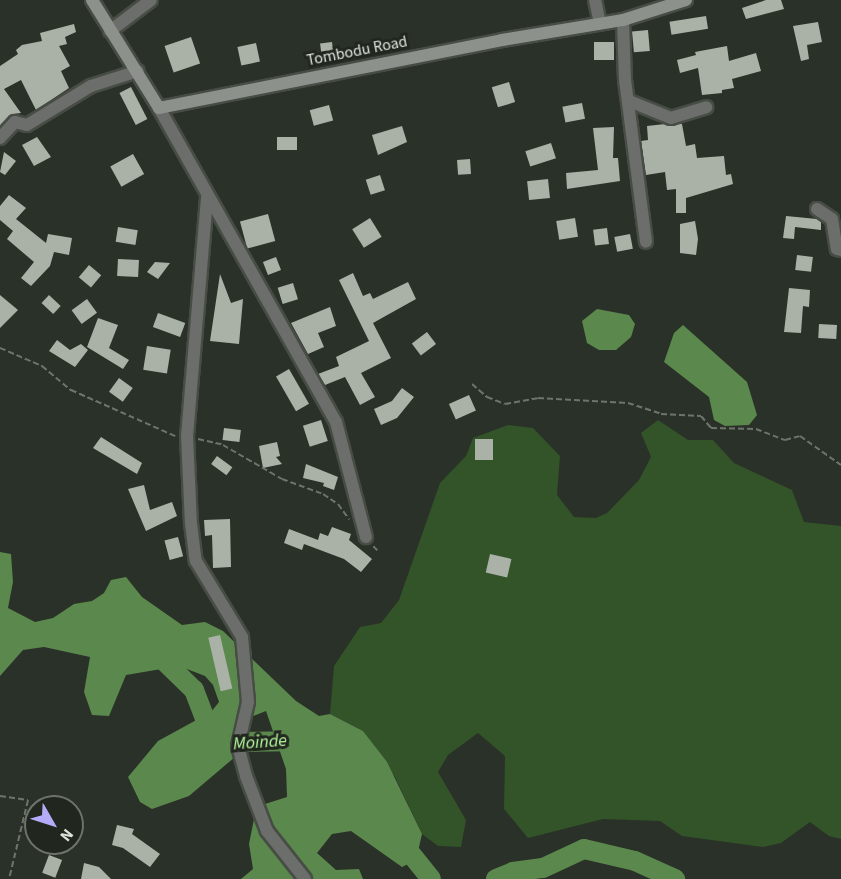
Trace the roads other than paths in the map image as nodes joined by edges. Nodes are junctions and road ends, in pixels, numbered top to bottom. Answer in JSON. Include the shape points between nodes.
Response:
{"nodes":[{"id":1,"x":92,"y":0,"type":"edge"},
{"id":2,"x":151,"y":0,"type":"edge"},
{"id":3,"x":595,"y":0,"type":"edge"},
{"id":4,"x":686,"y":0,"type":"edge"},
{"id":5,"x":622,"y":20,"type":"junction"},
{"id":6,"x":600,"y":23,"type":"junction"},
{"id":7,"x":110,"y":31,"type":"junction"},
{"id":8,"x":138,"y":70,"type":"junction"},
{"id":9,"x":629,"y":101,"type":"junction"},
{"id":10,"x":706,"y":107,"type":"dead end"},
{"id":11,"x":159,"y":108,"type":"junction"},
{"id":12,"x":0,"y":138,"type":"edge"},
{"id":13,"x":207,"y":198,"type":"junction"},
{"id":14,"x":817,"y":209,"type":"dead end"},
{"id":15,"x":646,"y":242,"type":"dead end"},
{"id":16,"x":841,"y":250,"type":"edge"},
{"id":17,"x":366,"y":537,"type":"dead end"},
{"id":18,"x":304,"y":879,"type":"edge"}],
"edges":[{"from":1,"to":7,"type":"main road"},
{"from":2,"to":7,"type":"street"},
{"from":3,"to":6,"type":"street"},
{"from":4,"to":5,"type":"main road","name":"Tombodu Road"},
{"from":5,"to":6,"type":"main road","name":"Tombodu Road"},
{"from":5,"to":9,"type":"street"},
{"from":6,"to":11,"type":"main road","name":"Tombodu Road"},
{"from":7,"to":8,"type":"main road"},
{"from":8,"to":11,"type":"main road"},
{"from":8,"to":12,"type":"street","via":[[91,86],[27,125],[15,122]]},
{"from":9,"to":10,"type":"street","via":[[671,118]]},
{"from":9,"to":15,"type":"street"},
{"from":11,"to":13,"type":"street"},
{"from":13,"to":17,"type":"street","via":[[336,422]]},
{"from":13,"to":18,"type":"street","via":[[187,436],[196,561],[242,638],[248,702],[238,746],[246,776],[267,831]]},
{"from":14,"to":16,"type":"street","via":[[832,219],[837,249]]}]}
